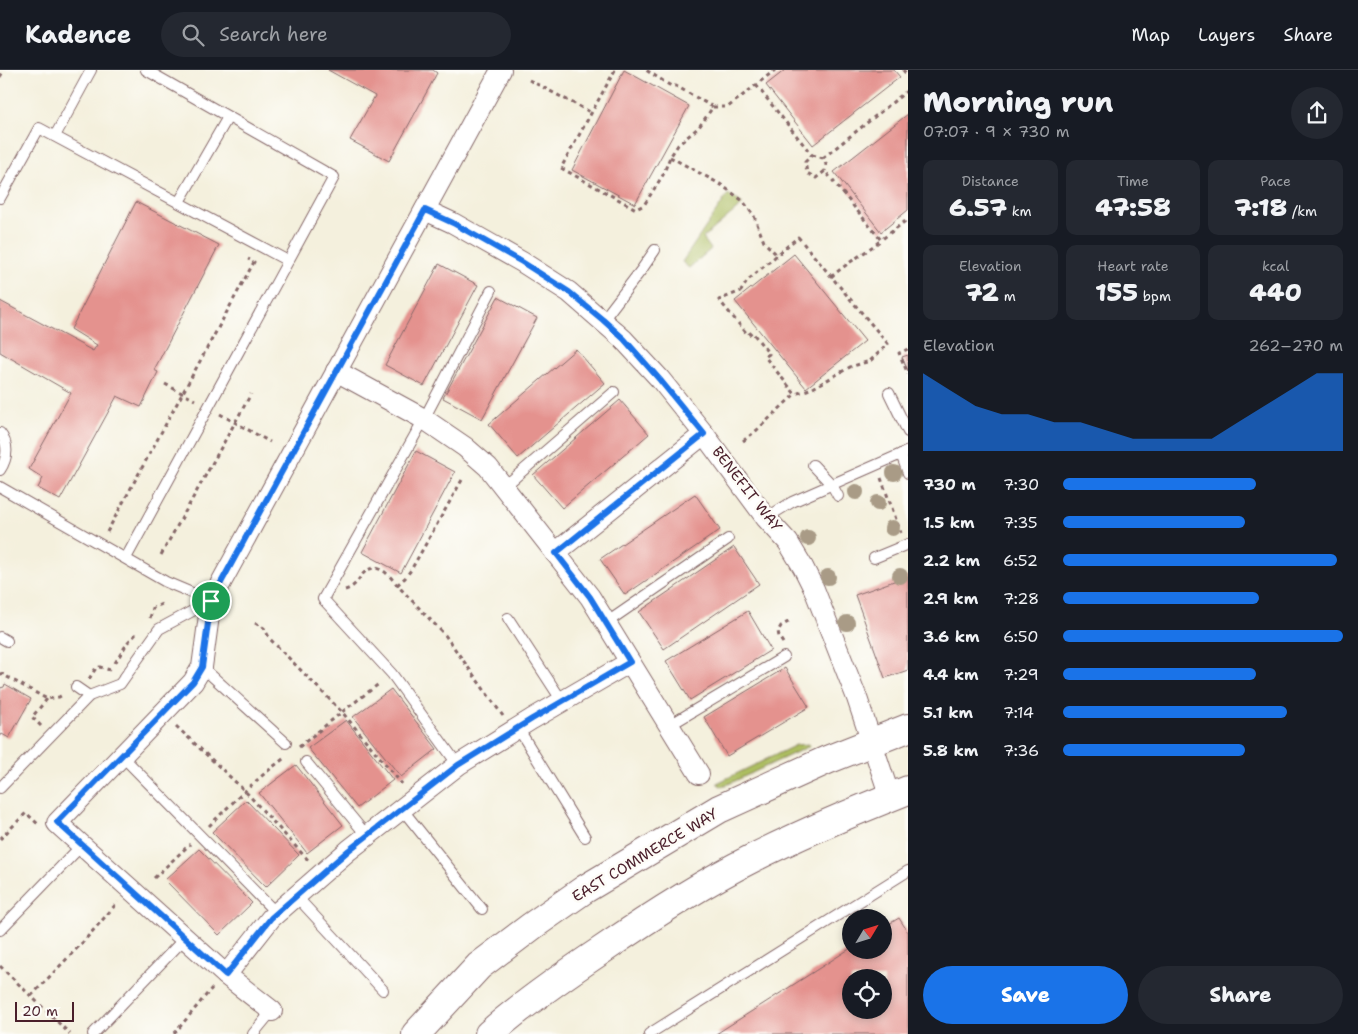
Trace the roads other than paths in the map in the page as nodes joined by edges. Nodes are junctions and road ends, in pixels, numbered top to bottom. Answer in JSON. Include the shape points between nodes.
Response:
{"nodes":[{"id":1,"x":91,"y":70,"type":"edge"},
{"id":2,"x":146,"y":70,"type":"edge"},
{"id":3,"x":501,"y":70,"type":"edge"},
{"id":4,"x":228,"y":117,"type":"junction"},
{"id":5,"x":55,"y":136,"type":"junction"},
{"id":6,"x":0,"y":198,"type":"edge"},
{"id":7,"x":179,"y":202,"type":"junction"},
{"id":8,"x":425,"y":210,"type":"junction"},
{"id":9,"x":655,"y":250,"type":"dead end"},
{"id":10,"x":288,"y":261,"type":"junction"},
{"id":11,"x":490,"y":291,"type":"dead end"},
{"id":12,"x":603,"y":320,"type":"junction"},
{"id":13,"x":336,"y":371,"type":"junction"},
{"id":14,"x":614,"y":392,"type":"dead end"},
{"id":15,"x":889,"y":393,"type":"dead end"},
{"id":16,"x":424,"y":419,"type":"junction"},
{"id":17,"x":908,"y":432,"type":"edge"},
{"id":18,"x":0,"y":433,"type":"edge"},
{"id":19,"x":704,"y":434,"type":"junction"},
{"id":20,"x":904,"y":453,"type":"edge"},
{"id":21,"x":813,"y":465,"type":"dead end"},
{"id":22,"x":0,"y":470,"type":"edge"},
{"id":23,"x":908,"y":473,"type":"edge"},
{"id":24,"x":832,"y":485,"type":"junction"},
{"id":25,"x":0,"y":487,"type":"edge"},
{"id":26,"x":504,"y":487,"type":"junction"},
{"id":27,"x":838,"y":496,"type":"dead end"},
{"id":28,"x":766,"y":518,"type":"junction"},
{"id":29,"x":728,"y":539,"type":"dead end"},
{"id":30,"x":907,"y":545,"type":"edge"},
{"id":31,"x":556,"y":553,"type":"junction"},
{"id":32,"x":126,"y":558,"type":"junction"},
{"id":33,"x":874,"y":558,"type":"dead end"},
{"id":34,"x":211,"y":601,"type":"junction"},
{"id":35,"x":508,"y":618,"type":"dead end"},
{"id":36,"x":606,"y":623,"type":"junction"},
{"id":37,"x":784,"y":656,"type":"dead end"},
{"id":38,"x":630,"y":662,"type":"junction"},
{"id":39,"x":202,"y":667,"type":"junction"},
{"id":40,"x":76,"y":687,"type":"road end"},
{"id":41,"x":89,"y":696,"type":"junction"},
{"id":42,"x":562,"y":701,"type":"junction"},
{"id":43,"x":511,"y":722,"type":"junction"},
{"id":44,"x":670,"y":726,"type":"junction"},
{"id":45,"x":908,"y":728,"type":"edge"},
{"id":46,"x":872,"y":742,"type":"junction"},
{"id":47,"x":286,"y":743,"type":"dead end"},
{"id":48,"x":122,"y":756,"type":"junction"},
{"id":49,"x":306,"y":762,"type":"dead end"},
{"id":50,"x":458,"y":765,"type":"junction"},
{"id":51,"x":699,"y":774,"type":"dead end"},
{"id":52,"x":0,"y":788,"type":"edge"},
{"id":53,"x":899,"y":793,"type":"edge"},
{"id":54,"x":402,"y":809,"type":"junction"},
{"id":55,"x":368,"y":836,"type":"junction"},
{"id":56,"x":585,"y":836,"type":"dead end"},
{"id":57,"x":82,"y":845,"type":"junction"},
{"id":58,"x":908,"y":871,"type":"edge"},
{"id":59,"x":296,"y":896,"type":"junction"},
{"id":60,"x":482,"y":908,"type":"dead end"},
{"id":61,"x":276,"y":913,"type":"junction"},
{"id":62,"x":0,"y":930,"type":"edge"},
{"id":63,"x":185,"y":938,"type":"junction"},
{"id":64,"x":219,"y":981,"type":"junction"},
{"id":65,"x":383,"y":990,"type":"dead end"},
{"id":66,"x":272,"y":1010,"type":"joint"},
{"id":67,"x":93,"y":1034,"type":"edge"},
{"id":68,"x":253,"y":1034,"type":"edge"},
{"id":69,"x":416,"y":1034,"type":"edge"},
{"id":70,"x":489,"y":1034,"type":"edge"},
{"id":71,"x":649,"y":1034,"type":"edge"}],
"edges":[{"from":1,"to":5,"type":"lane"},
{"from":2,"to":4,"type":"lane"},
{"from":3,"to":8,"type":"street"},
{"from":4,"to":7,"type":"lane"},
{"from":4,"to":10,"type":"lane","via":[[334,177]]},
{"from":5,"to":6,"type":"lane","via":[[39,128]]},
{"from":5,"to":7,"type":"lane"},
{"from":7,"to":10,"type":"lane"},
{"from":8,"to":12,"type":"street","name":"BENEFIT WAY","via":[[522,262],[569,292]]},
{"from":8,"to":13,"type":"street"},
{"from":9,"to":12,"type":"lane"},
{"from":10,"to":32,"type":"lane"},
{"from":11,"to":16,"type":"lane"},
{"from":12,"to":19,"type":"street","name":"BENEFIT WAY","via":[[624,339]]},
{"from":13,"to":16,"type":"street"},
{"from":13,"to":34,"type":"street"},
{"from":14,"to":26,"type":"lane"},
{"from":15,"to":17,"type":"lane"},
{"from":16,"to":26,"type":"street","via":[[465,447],[488,467]]},
{"from":16,"to":50,"type":"lane","via":[[323,599],[392,674]]},
{"from":18,"to":22,"type":"lane","via":[[7,452]]},
{"from":19,"to":28,"type":"street","name":"BENEFIT WAY"},
{"from":19,"to":31,"type":"street"},
{"from":20,"to":23,"type":"lane"},
{"from":20,"to":24,"type":"lane"},
{"from":21,"to":24,"type":"lane"},
{"from":24,"to":27,"type":"lane"},
{"from":24,"to":28,"type":"lane","via":[[792,502]]},
{"from":25,"to":32,"type":"lane"},
{"from":26,"to":31,"type":"street"},
{"from":28,"to":46,"type":"street","name":"BENEFIT WAY","via":[[788,542],[814,589]]},
{"from":29,"to":36,"type":"lane"},
{"from":30,"to":33,"type":"lane"},
{"from":31,"to":36,"type":"street"},
{"from":32,"to":34,"type":"lane","via":[[166,582]]},
{"from":34,"to":39,"type":"street"},
{"from":34,"to":41,"type":"lane","via":[[160,629],[120,684]]},
{"from":35,"to":42,"type":"lane"},
{"from":36,"to":38,"type":"street"},
{"from":37,"to":44,"type":"lane"},
{"from":38,"to":42,"type":"street"},
{"from":38,"to":44,"type":"street"},
{"from":39,"to":47,"type":"lane"},
{"from":39,"to":48,"type":"street","via":[[193,682]]},
{"from":40,"to":41,"type":"lane"},
{"from":41,"to":52,"type":"lane"},
{"from":42,"to":43,"type":"street"},
{"from":43,"to":50,"type":"street"},
{"from":43,"to":56,"type":"lane"},
{"from":44,"to":51,"type":"street"},
{"from":45,"to":46,"type":"main road","name":"EAST COMMERCE WAY"},
{"from":46,"to":53,"type":"street","name":"BENEFIT WAY"},
{"from":46,"to":69,"type":"main road","name":"EAST COMMERCE WAY","via":[[720,809],[586,889],[479,966]]},
{"from":48,"to":57,"type":"street","via":[[57,822]]},
{"from":48,"to":61,"type":"lane"},
{"from":49,"to":55,"type":"lane"},
{"from":50,"to":54,"type":"street"},
{"from":53,"to":70,"type":"main road","via":[[767,851],[681,898],[580,965]]},
{"from":54,"to":55,"type":"street"},
{"from":54,"to":60,"type":"lane"},
{"from":55,"to":59,"type":"street"},
{"from":57,"to":62,"type":"lane"},
{"from":57,"to":63,"type":"street"},
{"from":58,"to":71,"type":"lane"},
{"from":59,"to":61,"type":"street"},
{"from":59,"to":65,"type":"lane"},
{"from":61,"to":64,"type":"street"},
{"from":63,"to":64,"type":"street"},
{"from":63,"to":67,"type":"lane"},
{"from":64,"to":66,"type":"street"},
{"from":66,"to":68,"type":"lane"}]}
